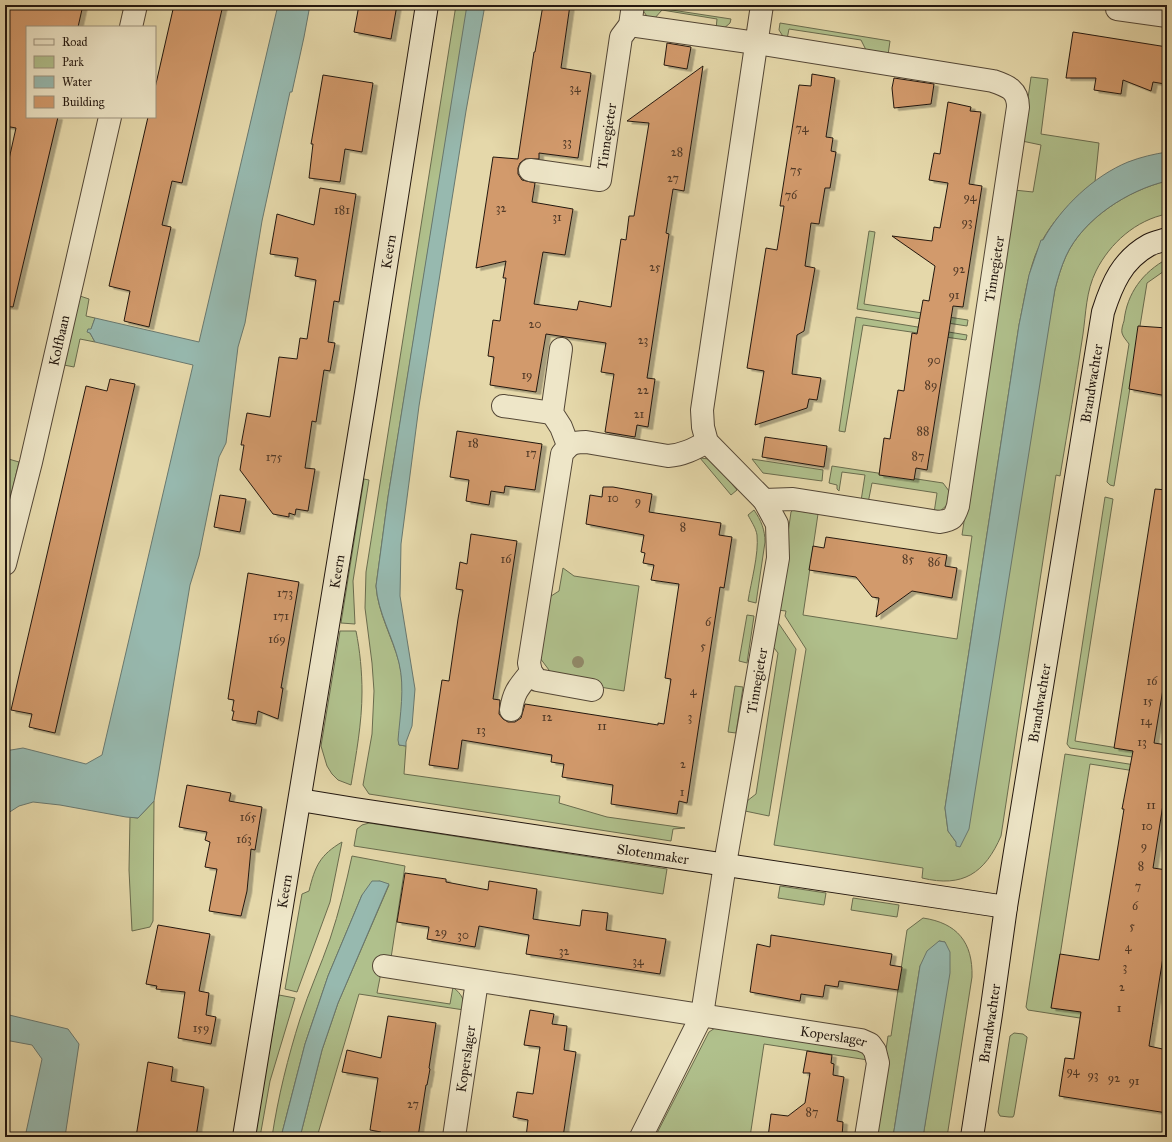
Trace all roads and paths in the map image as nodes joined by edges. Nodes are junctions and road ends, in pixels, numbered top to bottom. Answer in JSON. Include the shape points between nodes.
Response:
{"nodes":[{"id":1,"x":136,"y":5,"type":"edge"},
{"id":2,"x":427,"y":5,"type":"edge"},
{"id":3,"x":762,"y":5,"type":"edge"},
{"id":4,"x":1117,"y":9,"type":"dead end"},
{"id":5,"x":631,"y":15,"type":"edge"},
{"id":6,"x":1167,"y":16,"type":"edge"},
{"id":7,"x":131,"y":26,"type":"edge"},
{"id":8,"x":756,"y":43,"type":"junction"},
{"id":9,"x":110,"y":118,"type":"edge"},
{"id":10,"x":530,"y":170,"type":"dead end"},
{"id":11,"x":1167,"y":239,"type":"edge"},
{"id":12,"x":562,"y":349,"type":"dead end"},
{"id":13,"x":503,"y":406,"type":"dead end"},
{"id":14,"x":552,"y":412,"type":"junction"},
{"id":15,"x":707,"y":442,"type":"junction"},
{"id":16,"x":568,"y":445,"type":"junction"},
{"id":17,"x":764,"y":500,"type":"junction"},
{"id":18,"x":5,"y":564,"type":"edge"},
{"id":19,"x":531,"y":672,"type":"junction"},
{"id":20,"x":592,"y":690,"type":"dead end"},
{"id":21,"x":511,"y":710,"type":"dead end"},
{"id":22,"x":300,"y":800,"type":"junction"},
{"id":23,"x":725,"y":864,"type":"junction"},
{"id":24,"x":1006,"y":907,"type":"junction"},
{"id":25,"x":384,"y":966,"type":"dead end"},
{"id":26,"x":477,"y":981,"type":"junction"},
{"id":27,"x":702,"y":1015,"type":"junction"},
{"id":28,"x":244,"y":1137,"type":"edge"},
{"id":29,"x":454,"y":1137,"type":"edge"},
{"id":30,"x":641,"y":1137,"type":"edge"},
{"id":31,"x":866,"y":1137,"type":"edge"},
{"id":32,"x":972,"y":1137,"type":"edge"}],
"edges":[{"from":1,"to":7,"type":"street"},
{"from":2,"to":22,"type":"street","name":"Keern"},
{"from":3,"to":8,"type":"street"},
{"from":4,"to":6,"type":"street"},
{"from":5,"to":8,"type":"street","name":"Tinnegieter"},
{"from":5,"to":10,"type":"street","name":"Tinnegieter","via":[[620,37],[600,180]]},
{"from":8,"to":15,"type":"street","via":[[702,410]]},
{"from":8,"to":17,"type":"street","name":"Tinnegieter","via":[[993,81],[1014,91],[1018,99],[955,515],[950,520],[939,522],[794,499]]},
{"from":9,"to":18,"type":"street","name":"Kolfbaan"},
{"from":11,"to":24,"type":"street","name":"Brandwachter","via":[[1150,245],[1118,273],[1102,312]]},
{"from":12,"to":14,"type":"street"},
{"from":13,"to":14,"type":"street"},
{"from":14,"to":16,"type":"street"},
{"from":15,"to":16,"type":"street","via":[[678,456],[586,442]]},
{"from":15,"to":17,"type":"street","name":"Tinnegieter"},
{"from":16,"to":19,"type":"street","via":[[559,465],[530,663]]},
{"from":17,"to":23,"type":"street","name":"Tinnegieter","via":[[777,524],[778,558]]},
{"from":19,"to":20,"type":"street","via":[[537,680]]},
{"from":19,"to":21,"type":"street","via":[[516,690]]},
{"from":22,"to":23,"type":"street","name":"Slotenmaker"},
{"from":22,"to":28,"type":"street","name":"Keern"},
{"from":23,"to":24,"type":"street","name":"Slotenmaker"},
{"from":23,"to":27,"type":"street"},
{"from":24,"to":32,"type":"street","name":"Brandwachter"},
{"from":25,"to":26,"type":"street","name":"Koperslager"},
{"from":26,"to":27,"type":"street","name":"Koperslager"},
{"from":26,"to":29,"type":"street","name":"Koperslager"},
{"from":27,"to":30,"type":"street"},
{"from":27,"to":31,"type":"street","name":"Koperslager","via":[[861,1040],[870,1044],[878,1063]]}]}
